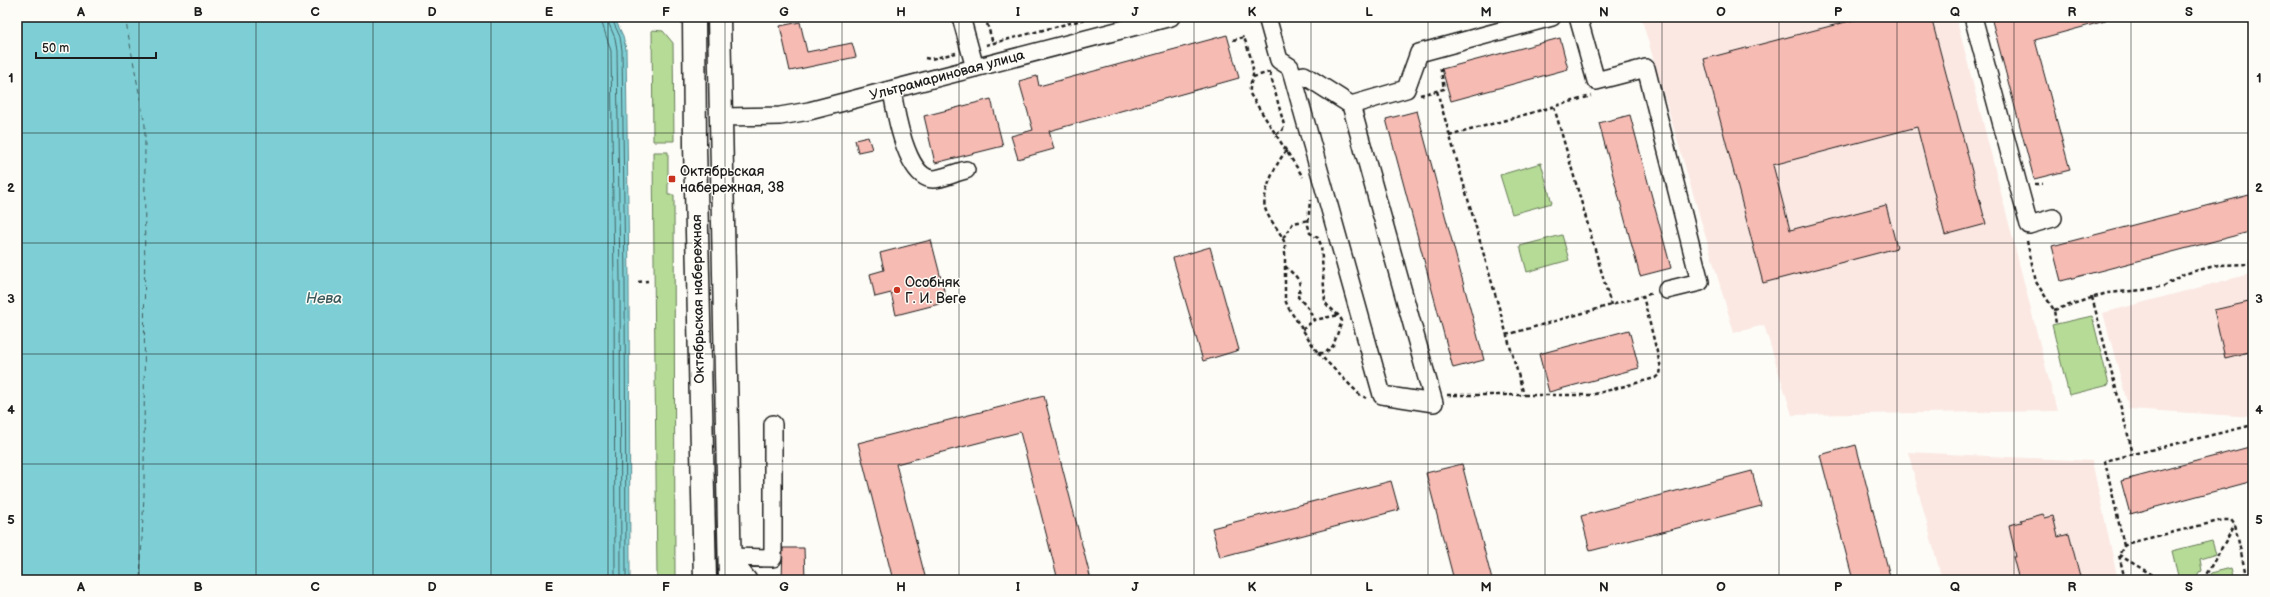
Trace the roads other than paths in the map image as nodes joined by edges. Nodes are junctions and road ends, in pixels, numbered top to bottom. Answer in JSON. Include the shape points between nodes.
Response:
{"nodes":[{"id":1,"x":694,"y":17,"type":"edge"},
{"id":2,"x":719,"y":17,"type":"edge"},
{"id":3,"x":961,"y":17,"type":"edge"},
{"id":4,"x":1171,"y":17,"type":"edge"},
{"id":5,"x":1267,"y":17,"type":"edge"},
{"id":6,"x":1552,"y":17,"type":"edge"},
{"id":7,"x":1578,"y":17,"type":"edge"},
{"id":8,"x":1973,"y":17,"type":"edge"},
{"id":9,"x":975,"y":68,"type":"junction"},
{"id":10,"x":1293,"y":77,"type":"junction"},
{"id":11,"x":892,"y":90,"type":"junction"},
{"id":12,"x":1351,"y":105,"type":"junction"},
{"id":13,"x":720,"y":117,"type":"junction"},
{"id":14,"x":966,"y":170,"type":"dead end"},
{"id":15,"x":2053,"y":218,"type":"dead end"},
{"id":16,"x":1660,"y":288,"type":"road end"},
{"id":17,"x":773,"y":424,"type":"dead end"},
{"id":18,"x":730,"y":557,"type":"junction"},
{"id":19,"x":705,"y":580,"type":"edge"},
{"id":20,"x":730,"y":580,"type":"edge"},
{"id":21,"x":748,"y":580,"type":"edge"}],
"edges":[{"from":1,"to":19,"type":"main road","name":"Октябрьская набережная"},
{"from":2,"to":13,"type":"main road","name":"Октябрьская набережная"},
{"from":3,"to":9,"type":"street"},
{"from":4,"to":9,"type":"street","name":"Ультрамариновая улица"},
{"from":5,"to":10,"type":"street","via":[[1279,60],[1290,67]]},
{"from":6,"to":12,"type":"street","via":[[1419,53],[1406,89]]},
{"from":7,"to":16,"type":"street","via":[[1596,81],[1646,68],[1700,282]]},
{"from":8,"to":15,"type":"street","via":[[2029,226]]},
{"from":9,"to":11,"type":"street","name":"Ультрамариновая улица"},
{"from":10,"to":12,"type":"street","via":[[1304,75]]},
{"from":10,"to":12,"type":"street","via":[[1382,395],[1434,403]]},
{"from":11,"to":13,"type":"street","name":"Ультрамариновая улица","via":[[780,116]]},
{"from":11,"to":14,"type":"street","via":[[907,152],[921,175],[932,179]]},
{"from":13,"to":18,"type":"main road","name":"Октябрьская набережная"},
{"from":17,"to":18,"type":"street","via":[[773,558]]},
{"from":18,"to":20,"type":"main road","name":"Октябрьская набережная"},
{"from":18,"to":21,"type":"street"}]}
